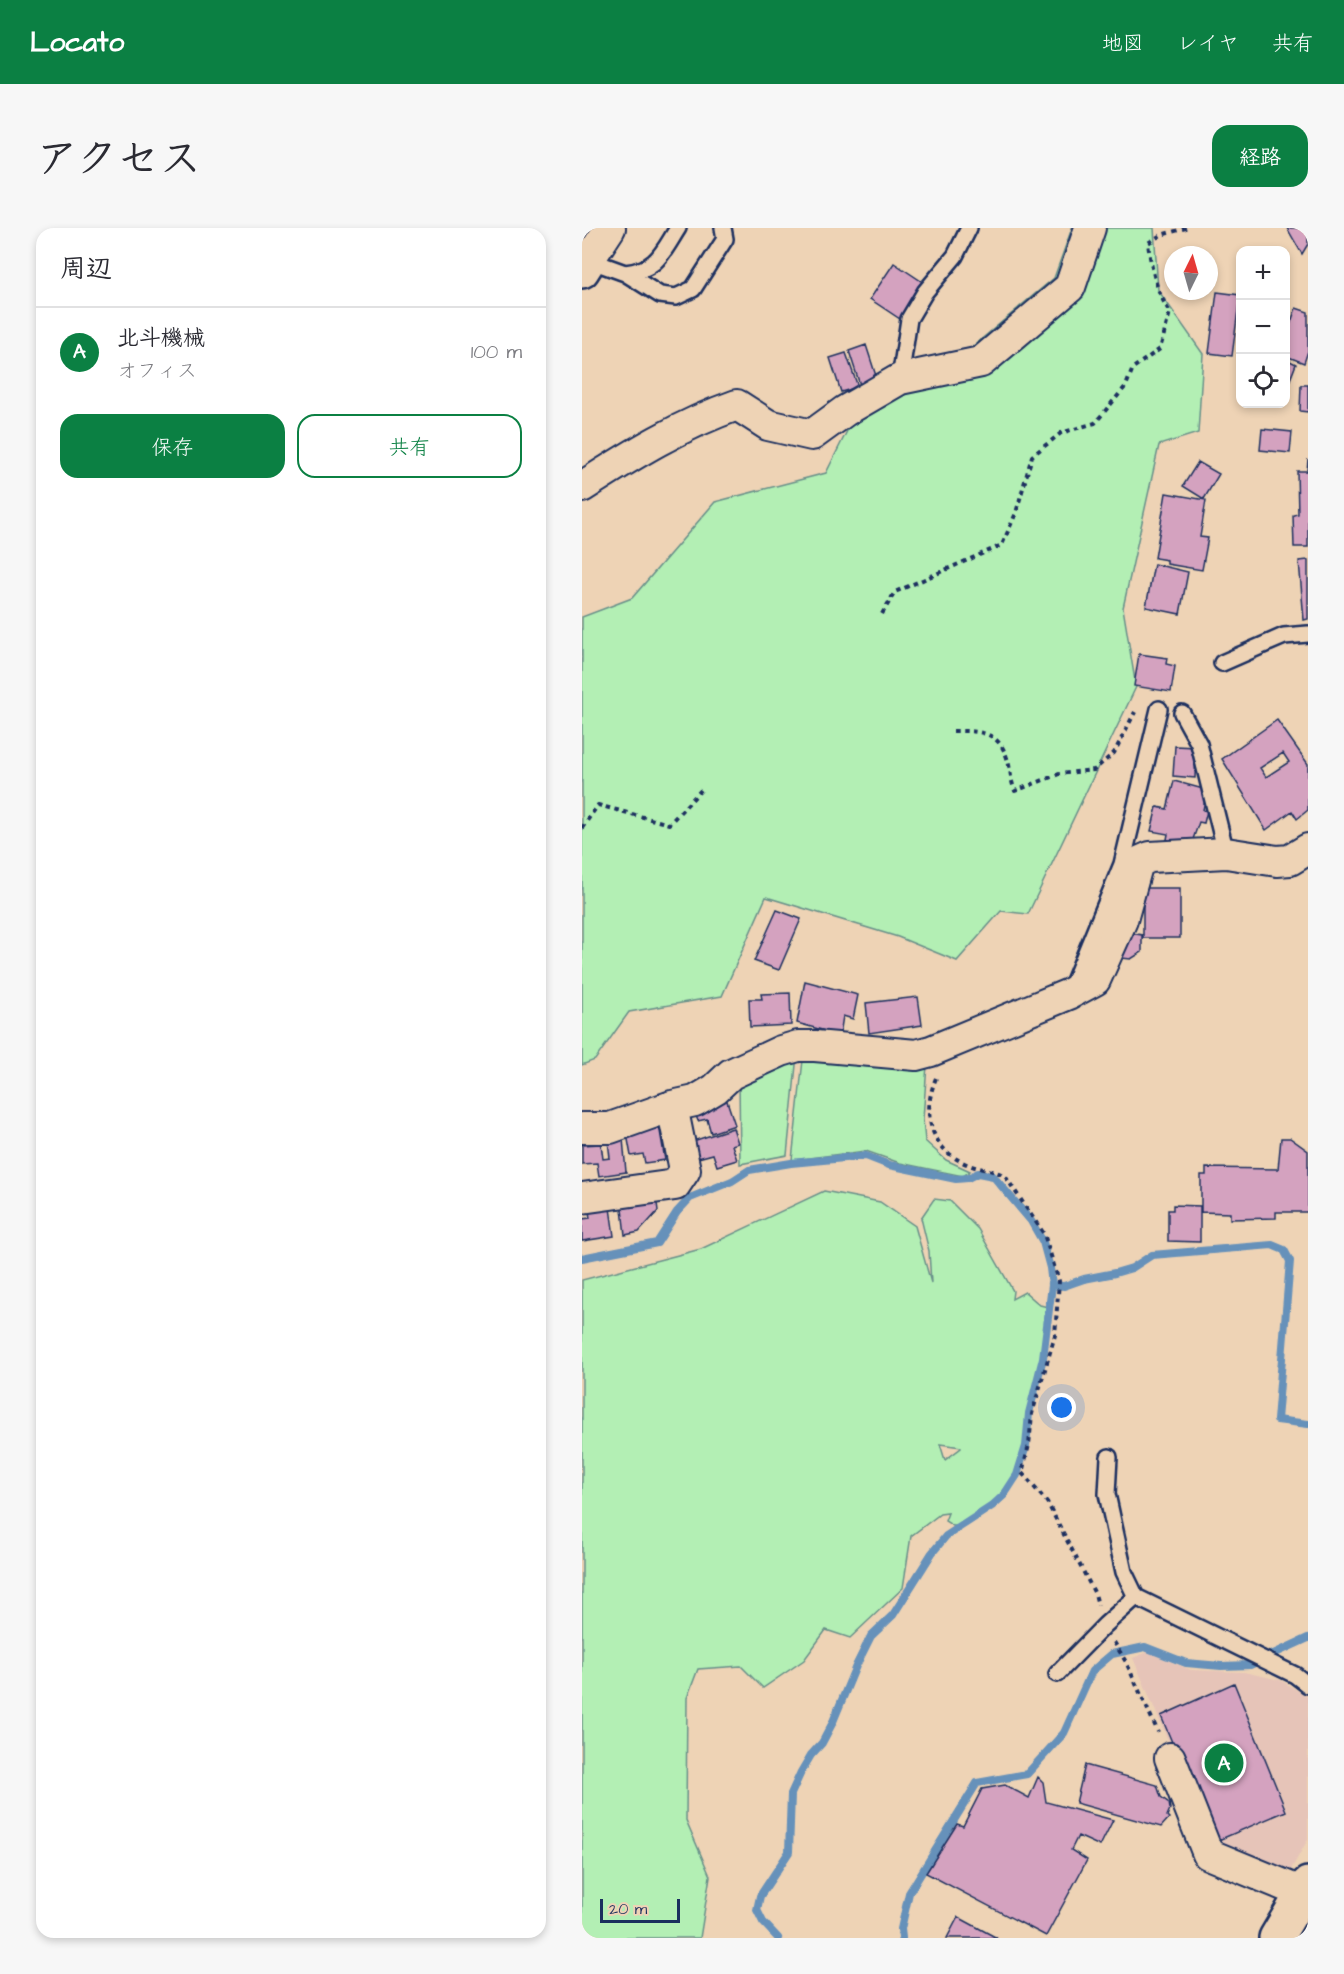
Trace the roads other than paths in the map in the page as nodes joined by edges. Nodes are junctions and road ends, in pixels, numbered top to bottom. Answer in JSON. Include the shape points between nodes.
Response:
{"nodes":[{"id":1,"x":610,"y":228,"type":"edge"},
{"id":2,"x":678,"y":228,"type":"edge"},
{"id":3,"x":723,"y":228,"type":"edge"},
{"id":4,"x":969,"y":228,"type":"edge"},
{"id":5,"x":1090,"y":228,"type":"edge"},
{"id":6,"x":584,"y":262,"type":"edge"},
{"id":7,"x":625,"y":273,"type":"junction"},
{"id":8,"x":900,"y":379,"type":"junction"},
{"id":9,"x":582,"y":487,"type":"edge"},
{"id":10,"x":1308,"y":634,"type":"edge"},
{"id":11,"x":1222,"y":663,"type":"dead end"},
{"id":12,"x":1160,"y":709,"type":"dead end"},
{"id":13,"x":1182,"y":713,"type":"dead end"},
{"id":14,"x":1308,"y":849,"type":"edge"},
{"id":15,"x":1226,"y":853,"type":"junction"},
{"id":16,"x":1069,"y":994,"type":"junction"},
{"id":17,"x":672,"y":1106,"type":"junction"},
{"id":18,"x":582,"y":1128,"type":"edge"},
{"id":19,"x":582,"y":1198,"type":"edge"},
{"id":20,"x":1109,"y":1457,"type":"dead end"},
{"id":21,"x":1136,"y":1597,"type":"junction"},
{"id":22,"x":1057,"y":1674,"type":"dead end"},
{"id":23,"x":1308,"y":1685,"type":"edge"},
{"id":24,"x":1170,"y":1758,"type":"road end"},
{"id":25,"x":1306,"y":1888,"type":"edge"},
{"id":26,"x":1276,"y":1938,"type":"edge"}],
"edges":[{"from":1,"to":6,"type":"street"},
{"from":2,"to":7,"type":"lane","via":[[653,264],[642,272]]},
{"from":3,"to":7,"type":"lane","via":[[724,239],[693,289],[676,297],[660,295]]},
{"from":4,"to":8,"type":"lane","via":[[955,256],[909,319]]},
{"from":5,"to":8,"type":"street","via":[[1070,287],[981,362]]},
{"from":6,"to":7,"type":"lane"},
{"from":8,"to":9,"type":"street","via":[[812,435],[768,425],[737,405],[700,418],[642,448]]},
{"from":10,"to":11,"type":"lane","via":[[1284,636]]},
{"from":12,"to":16,"type":"lane","via":[[1122,864]]},
{"from":13,"to":15,"type":"lane","via":[[1199,744]]},
{"from":14,"to":15,"type":"street","via":[[1290,860],[1277,861]]},
{"from":15,"to":16,"type":"street","via":[[1149,857],[1141,861],[1122,920],[1095,980]]},
{"from":16,"to":17,"type":"street","via":[[916,1055],[798,1046],[731,1074],[695,1101]]},
{"from":17,"to":18,"type":"street","via":[[610,1128]]},
{"from":17,"to":19,"type":"street","via":[[685,1170],[675,1185]]},
{"from":20,"to":21,"type":"lane","via":[[1107,1494],[1124,1572]]},
{"from":21,"to":22,"type":"lane"},
{"from":21,"to":23,"type":"lane"},
{"from":24,"to":25,"type":"street","via":[[1208,1854]]},
{"from":25,"to":26,"type":"street"}]}
